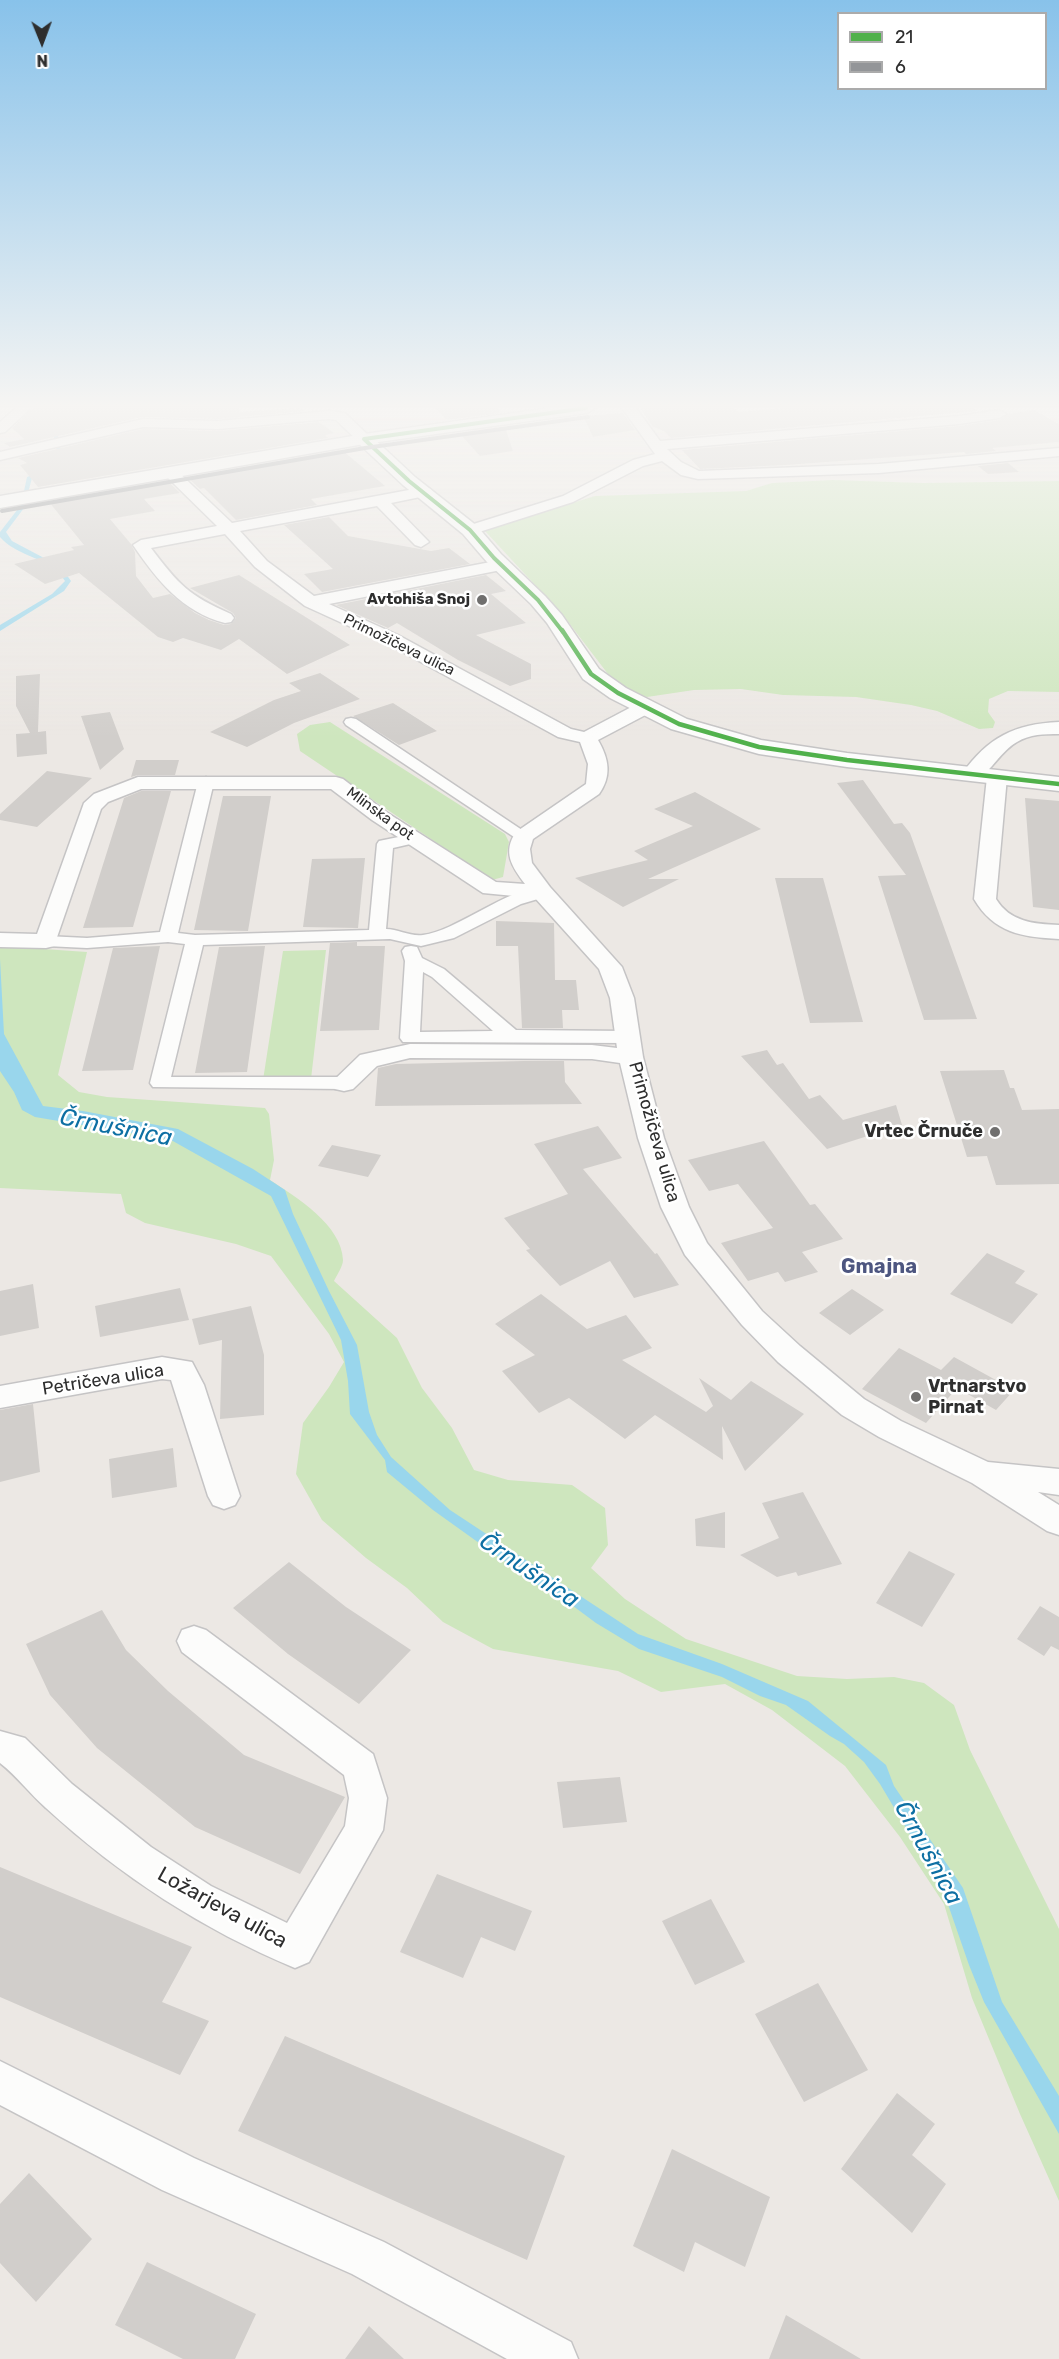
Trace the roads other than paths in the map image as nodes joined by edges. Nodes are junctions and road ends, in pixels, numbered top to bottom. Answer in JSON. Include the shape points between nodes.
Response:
{"nodes":[{"id":1,"x":218,"y":518,"type":"edge"},
{"id":2,"x":275,"y":518,"type":"edge"},
{"id":3,"x":398,"y":518,"type":"edge"},
{"id":4,"x":456,"y":518,"type":"edge"},
{"id":5,"x":508,"y":518,"type":"edge"},
{"id":6,"x":227,"y":527,"type":"junction"},
{"id":7,"x":470,"y":530,"type":"junction"},
{"id":8,"x":421,"y":542,"type":"dead end"},
{"id":9,"x":501,"y":565,"type":"junction"},
{"id":10,"x":311,"y":602,"type":"junction"},
{"id":11,"x":225,"y":618,"type":"dead end"},
{"id":12,"x":645,"y":707,"type":"junction"},
{"id":13,"x":351,"y":722,"type":"dead end"},
{"id":14,"x":1059,"y":728,"type":"edge"},
{"id":15,"x":587,"y":738,"type":"junction"},
{"id":16,"x":972,"y":774,"type":"junction"},
{"id":17,"x":997,"y":777,"type":"junction"},
{"id":18,"x":206,"y":782,"type":"junction"},
{"id":19,"x":1059,"y":784,"type":"edge"},
{"id":20,"x":523,"y":836,"type":"junction"},
{"id":21,"x":413,"y":839,"type":"junction"},
{"id":22,"x":542,"y":892,"type":"junction"},
{"id":23,"x":1059,"y":932,"type":"edge"},
{"id":24,"x":383,"y":935,"type":"junction"},
{"id":25,"x":168,"y":937,"type":"junction"},
{"id":26,"x":0,"y":940,"type":"edge"},
{"id":27,"x":195,"y":940,"type":"junction"},
{"id":28,"x":46,"y":941,"type":"junction"},
{"id":29,"x":414,"y":961,"type":"junction"},
{"id":30,"x":511,"y":1036,"type":"junction"},
{"id":31,"x":410,"y":1045,"type":"junction"},
{"id":32,"x":629,"y":1047,"type":"junction"},
{"id":33,"x":344,"y":1083,"type":"joint"},
{"id":34,"x":0,"y":1397,"type":"edge"},
{"id":35,"x":983,"y":1474,"type":"junction"},
{"id":36,"x":1059,"y":1482,"type":"edge"},
{"id":37,"x":224,"y":1496,"type":"dead end"},
{"id":38,"x":1059,"y":1522,"type":"edge"},
{"id":39,"x":194,"y":1641,"type":"dead end"},
{"id":40,"x":0,"y":1747,"type":"edge"},
{"id":41,"x":0,"y":2082,"type":"edge"},
{"id":42,"x":554,"y":2359,"type":"edge"}],
"edges":[{"from":1,"to":6,"type":"street","name":"Primožičeva ulica"},
{"from":2,"to":6,"type":"street"},
{"from":3,"to":8,"type":"street"},
{"from":4,"to":7,"type":"street"},
{"from":5,"to":7,"type":"street"},
{"from":6,"to":10,"type":"street","name":"Primožičeva ulica","via":[[261,564]]},
{"from":6,"to":11,"type":"street","via":[[141,544],[184,597]]},
{"from":7,"to":9,"type":"street"},
{"from":9,"to":10,"type":"street"},
{"from":9,"to":12,"type":"street","via":[[555,619],[591,674]]},
{"from":10,"to":15,"type":"street","name":"Primožičeva ulica","via":[[392,639],[565,733]]},
{"from":12,"to":15,"type":"street"},
{"from":12,"to":16,"type":"street","via":[[679,724],[759,747]]},
{"from":13,"to":20,"type":"street"},
{"from":14,"to":16,"type":"street","via":[[1036,728],[1015,734],[996,747]]},
{"from":15,"to":20,"type":"street","via":[[598,761],[598,782]]},
{"from":16,"to":17,"type":"street"},
{"from":17,"to":19,"type":"street"},
{"from":17,"to":23,"type":"street","via":[[985,899],[1002,920],[1020,928]]},
{"from":18,"to":21,"type":"street","name":"Mlinska pot","via":[[336,783]]},
{"from":18,"to":25,"type":"street"},
{"from":18,"to":28,"type":"street","name":"Mlinska pot","via":[[138,783],[101,798],[91,807]]},
{"from":20,"to":22,"type":"street","name":"Primožičeva ulica","via":[[520,864]]},
{"from":21,"to":22,"type":"street","name":"Mlinska pot","via":[[491,888]]},
{"from":21,"to":24,"type":"street","via":[[385,844]]},
{"from":22,"to":24,"type":"street","via":[[515,900],[448,934],[421,941]]},
{"from":22,"to":32,"type":"street","name":"Primožičeva ulica","via":[[610,967],[622,998]]},
{"from":24,"to":27,"type":"street"},
{"from":24,"to":29,"type":"street","via":[[414,954]]},
{"from":25,"to":27,"type":"street"},
{"from":25,"to":28,"type":"street","via":[[87,943]]},
{"from":26,"to":28,"type":"street"},
{"from":27,"to":33,"type":"street","via":[[160,1083]]},
{"from":29,"to":30,"type":"street","via":[[438,973]]},
{"from":29,"to":31,"type":"street"},
{"from":30,"to":31,"type":"street"},
{"from":30,"to":32,"type":"street"},
{"from":31,"to":32,"type":"street","via":[[592,1052]]},
{"from":31,"to":33,"type":"street","via":[[369,1060]]},
{"from":32,"to":35,"type":"street","name":"Primožičeva ulica","via":[[651,1138],[675,1207],[695,1248],[752,1318],[853,1407]]},
{"from":34,"to":37,"type":"street","name":"Petričeva ulica","via":[[162,1368],[181,1370]]},
{"from":35,"to":36,"type":"street"},
{"from":35,"to":38,"type":"street","name":"Primožičeva ulica"},
{"from":39,"to":40,"type":"street","name":"Ložarjeva ulica","via":[[360,1766],[368,1798],[364,1830],[295,1948],[197,1899],[137,1860],[59,1796],[12,1750]]},
{"from":41,"to":42,"type":"street","via":[[178,2174],[368,2258]]}]}
